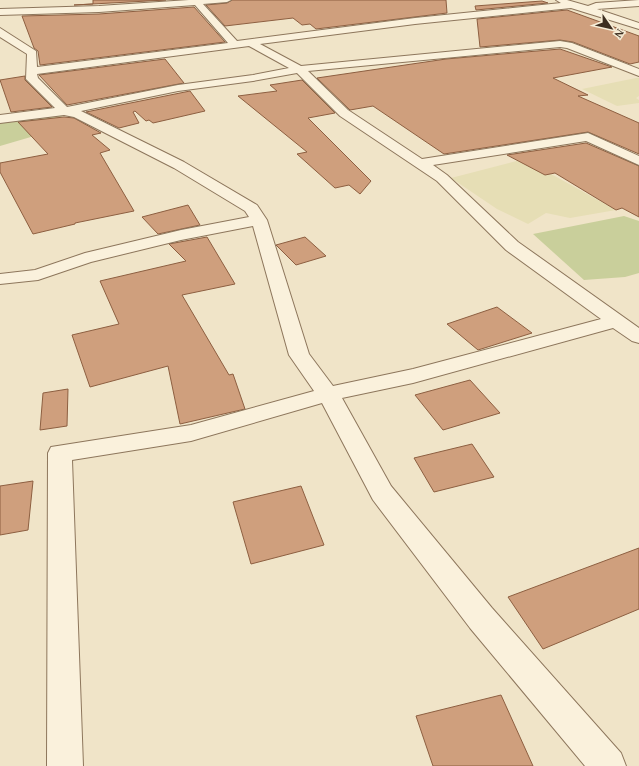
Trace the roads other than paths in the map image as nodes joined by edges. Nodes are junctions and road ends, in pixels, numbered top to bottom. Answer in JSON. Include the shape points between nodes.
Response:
{"nodes":[{"id":1,"x":51,"y":0,"type":"edge"},
{"id":2,"x":227,"y":0,"type":"edge"},
{"id":3,"x":560,"y":0,"type":"edge"},
{"id":4,"x":195,"y":1,"type":"edge"},
{"id":5,"x":639,"y":3,"type":"edge"},
{"id":6,"x":571,"y":5,"type":"junction"},
{"id":7,"x":589,"y":9,"type":"junction"},
{"id":8,"x":54,"y":10,"type":"junction"},
{"id":9,"x":0,"y":12,"type":"edge"},
{"id":10,"x":639,"y":26,"type":"edge"},
{"id":11,"x":0,"y":31,"type":"edge"},
{"id":12,"x":251,"y":43,"type":"junction"},
{"id":13,"x":235,"y":45,"type":"junction"},
{"id":14,"x":299,"y":69,"type":"junction"},
{"id":15,"x":32,"y":71,"type":"junction"},
{"id":16,"x":639,"y":73,"type":"edge"},
{"id":17,"x":64,"y":111,"type":"junction"},
{"id":18,"x":0,"y":119,"type":"edge"},
{"id":19,"x":639,"y":161,"type":"edge"},
{"id":20,"x":421,"y":163,"type":"junction"},
{"id":21,"x":259,"y":220,"type":"junction"},
{"id":22,"x":0,"y":279,"type":"edge"},
{"id":23,"x":616,"y":321,"type":"junction"},
{"id":24,"x":639,"y":337,"type":"edge"},
{"id":25,"x":328,"y":394,"type":"junction"},
{"id":26,"x":65,"y":766,"type":"edge"},
{"id":27,"x":608,"y":766,"type":"edge"}],
"edges":[{"from":1,"to":8,"type":"street"},
{"from":2,"to":4,"type":"street"},
{"from":3,"to":6,"type":"street"},
{"from":4,"to":8,"type":"street"},
{"from":4,"to":13,"type":"street"},
{"from":5,"to":7,"type":"street","via":[[596,6]]},
{"from":6,"to":7,"type":"street"},
{"from":6,"to":12,"type":"street","via":[[415,21]]},
{"from":7,"to":10,"type":"street"},
{"from":8,"to":9,"type":"street"},
{"from":11,"to":15,"type":"street","via":[[32,53]]},
{"from":12,"to":13,"type":"street"},
{"from":12,"to":14,"type":"street"},
{"from":13,"to":15,"type":"street"},
{"from":14,"to":16,"type":"street","via":[[560,44],[569,45]]},
{"from":14,"to":17,"type":"street","via":[[178,88]]},
{"from":14,"to":20,"type":"street","via":[[344,113]]},
{"from":15,"to":17,"type":"street","via":[[32,79]]},
{"from":17,"to":18,"type":"street"},
{"from":17,"to":21,"type":"street","via":[[78,114],[179,166],[251,208]]},
{"from":19,"to":20,"type":"street","via":[[588,137]]},
{"from":20,"to":23,"type":"street","via":[[442,178],[512,246]]},
{"from":21,"to":22,"type":"street","via":[[180,235],[85,258],[38,275]]},
{"from":21,"to":25,"type":"street","via":[[299,355]]},
{"from":23,"to":24,"type":"street"},
{"from":23,"to":25,"type":"street","via":[[413,376]]},
{"from":25,"to":26,"type":"street","via":[[191,433],[60,453]]},
{"from":25,"to":27,"type":"street","via":[[382,493],[481,618]]}]}
